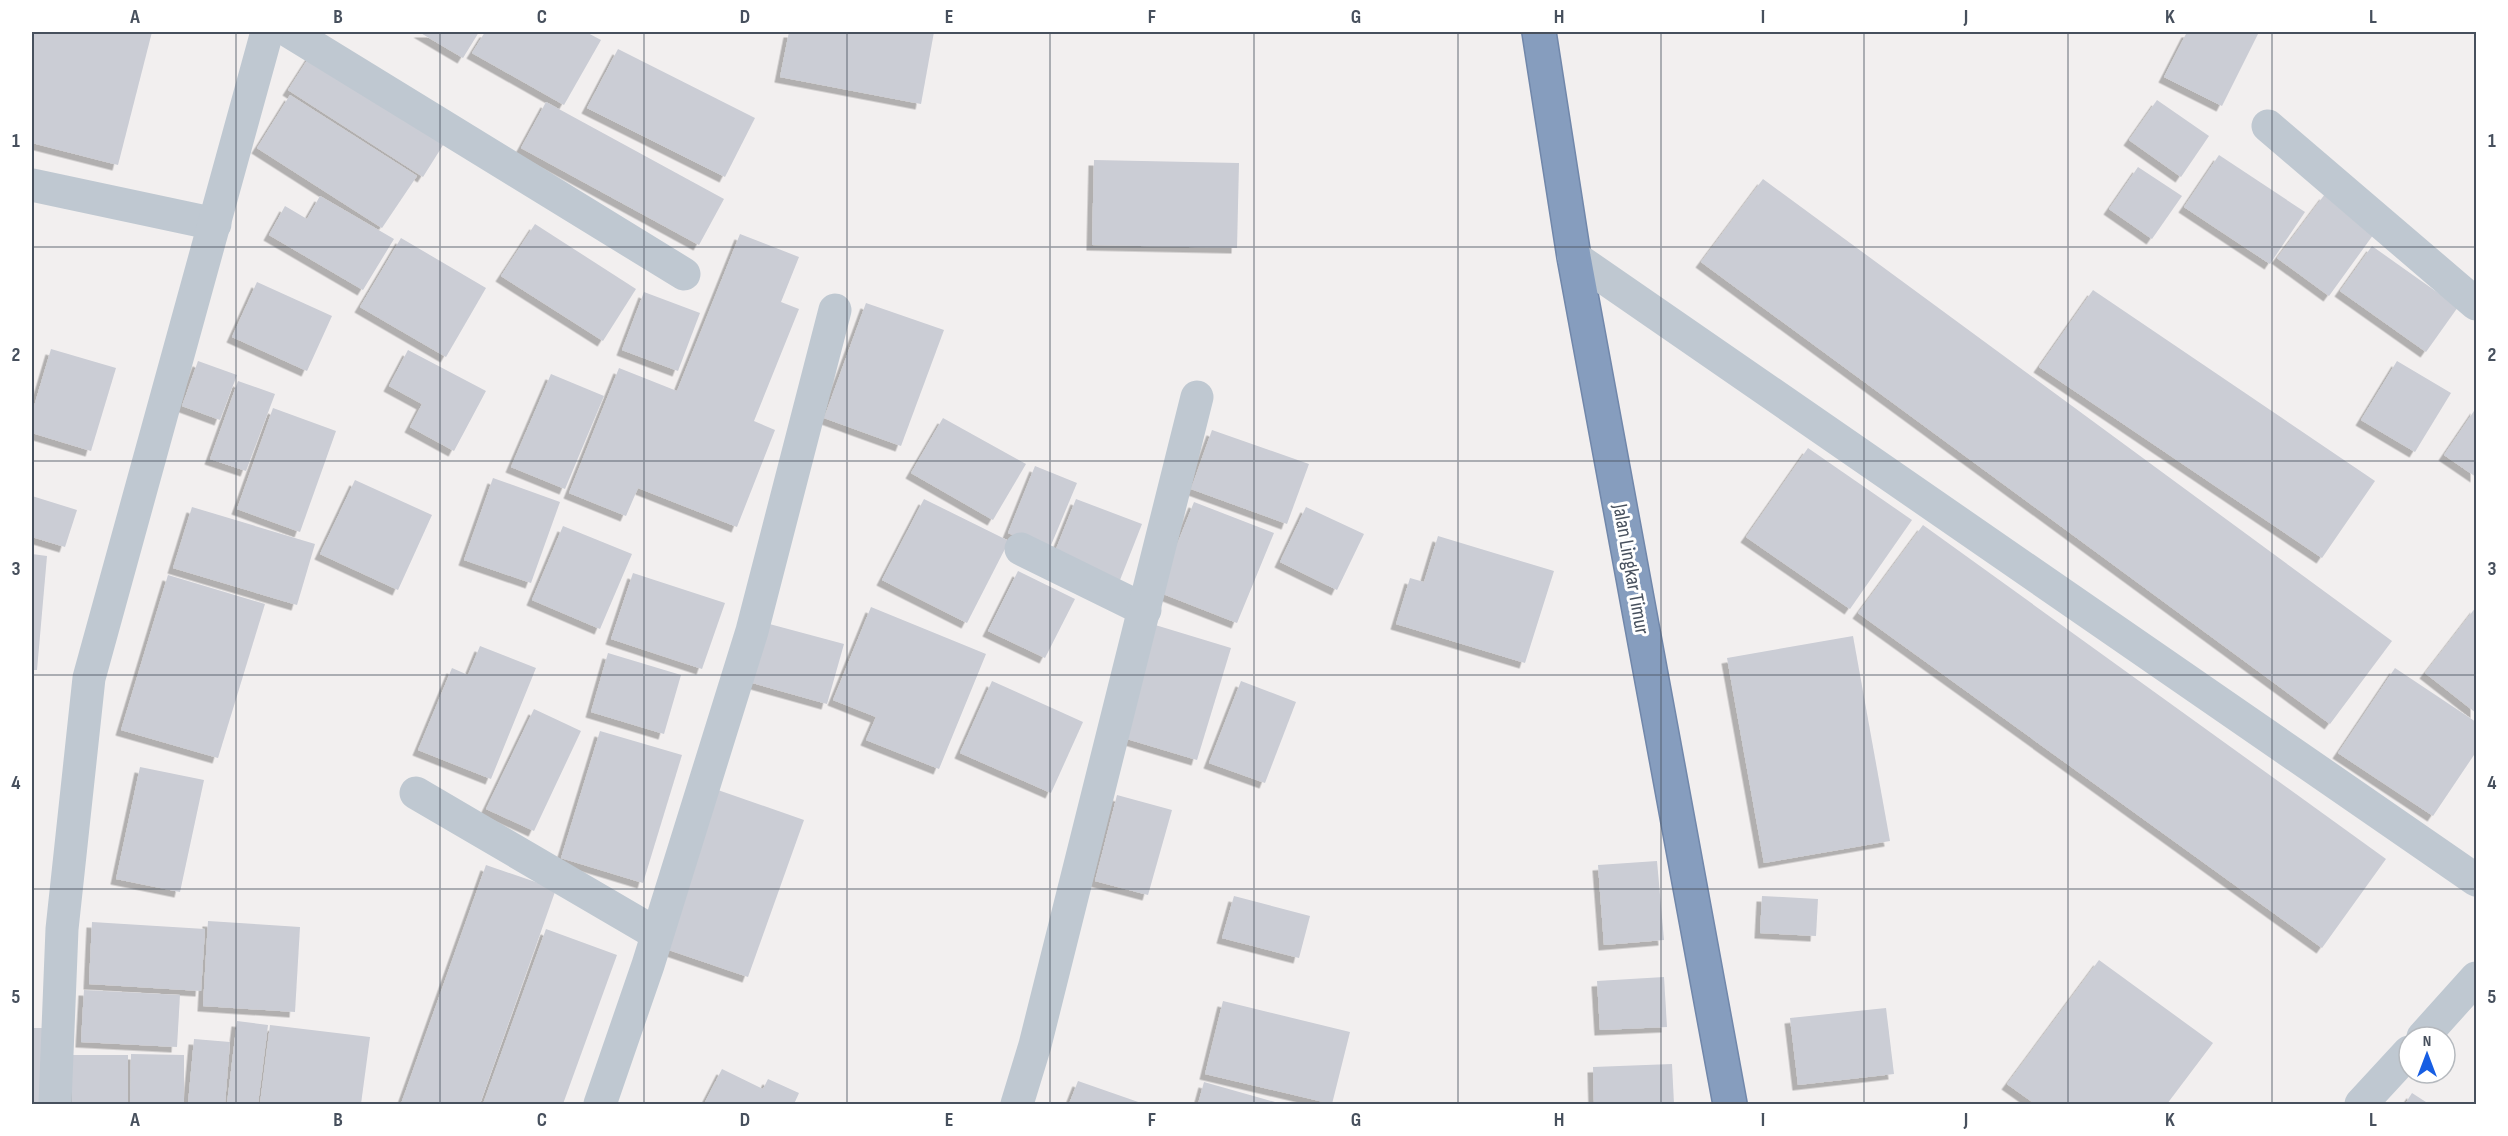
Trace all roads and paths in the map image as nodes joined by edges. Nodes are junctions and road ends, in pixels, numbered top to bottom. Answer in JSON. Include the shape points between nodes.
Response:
{"nodes":[{"id":1,"x":267,"y":32,"type":"edge"},
{"id":2,"x":290,"y":32,"type":"edge"},
{"id":3,"x":1539,"y":32,"type":"edge"},
{"id":4,"x":2268,"y":126,"type":"dead end"},
{"id":5,"x":32,"y":185,"type":"edge"},
{"id":6,"x":216,"y":224,"type":"junction"},
{"id":7,"x":1574,"y":257,"type":"junction"},
{"id":8,"x":684,"y":274,"type":"dead end"},
{"id":9,"x":2476,"y":304,"type":"edge"},
{"id":10,"x":835,"y":310,"type":"dead end"},
{"id":11,"x":1197,"y":397,"type":"dead end"},
{"id":12,"x":1020,"y":549,"type":"dead end"},
{"id":13,"x":1145,"y":609,"type":"junction"},
{"id":14,"x":416,"y":793,"type":"dead end"},
{"id":15,"x":2476,"y":880,"type":"edge"},
{"id":16,"x":657,"y":934,"type":"junction"},
{"id":17,"x":2476,"y":978,"type":"edge"},
{"id":18,"x":2434,"y":1025,"type":"edge"},
{"id":19,"x":2397,"y":1065,"type":"edge"},
{"id":20,"x":55,"y":1104,"type":"edge"},
{"id":21,"x":600,"y":1104,"type":"edge"},
{"id":22,"x":1017,"y":1104,"type":"edge"},
{"id":23,"x":1730,"y":1104,"type":"edge"},
{"id":24,"x":2361,"y":1104,"type":"edge"}],
"edges":[{"from":1,"to":6,"type":"street"},
{"from":2,"to":8,"type":"street"},
{"from":3,"to":7,"type":"highway","name":"Jalan Lingkar Timur"},
{"from":4,"to":9,"type":"street"},
{"from":5,"to":6,"type":"street"},
{"from":6,"to":20,"type":"street","via":[[89,678],[62,929]]},
{"from":7,"to":15,"type":"street"},
{"from":7,"to":23,"type":"highway","name":"Jalan Lingkar Timur"},
{"from":10,"to":16,"type":"street","via":[[752,631]]},
{"from":11,"to":13,"type":"street"},
{"from":12,"to":13,"type":"street"},
{"from":13,"to":22,"type":"street"},
{"from":14,"to":16,"type":"street"},
{"from":16,"to":21,"type":"street"},
{"from":17,"to":18,"type":"street"},
{"from":19,"to":24,"type":"street"}]}
